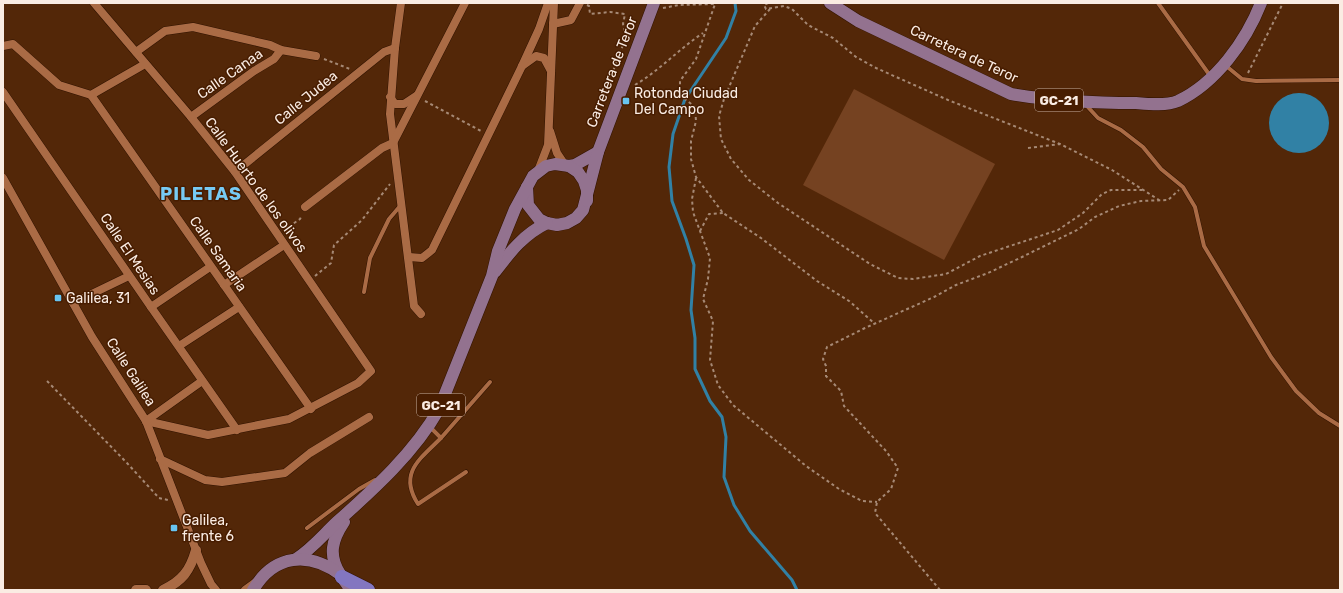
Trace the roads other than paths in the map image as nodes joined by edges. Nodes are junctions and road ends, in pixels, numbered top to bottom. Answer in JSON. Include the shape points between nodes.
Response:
{"nodes":[{"id":1,"x":94,"y":3,"type":"edge"},
{"id":2,"x":401,"y":3,"type":"edge"},
{"id":3,"x":465,"y":3,"type":"edge"},
{"id":4,"x":548,"y":3,"type":"edge"},
{"id":5,"x":554,"y":3,"type":"edge"},
{"id":6,"x":580,"y":3,"type":"edge"},
{"id":7,"x":830,"y":3,"type":"edge"},
{"id":8,"x":1158,"y":3,"type":"edge"},
{"id":9,"x":1261,"y":3,"type":"edge"},
{"id":10,"x":653,"y":5,"type":"edge"},
{"id":11,"x":553,"y":24,"type":"junction"},
{"id":12,"x":3,"y":46,"type":"edge"},
{"id":13,"x":395,"y":48,"type":"junction"},
{"id":14,"x":281,"y":50,"type":"junction"},
{"id":15,"x":136,"y":52,"type":"junction"},
{"id":16,"x":316,"y":56,"type":"road end"},
{"id":17,"x":145,"y":64,"type":"junction"},
{"id":18,"x":1223,"y":64,"type":"junction"},
{"id":19,"x":522,"y":66,"type":"junction"},
{"id":20,"x":552,"y":72,"type":"junction"},
{"id":21,"x":1211,"y":77,"type":"junction"},
{"id":22,"x":1340,"y":80,"type":"edge"},
{"id":23,"x":3,"y":92,"type":"edge"},
{"id":24,"x":91,"y":95,"type":"junction"},
{"id":25,"x":416,"y":96,"type":"junction"},
{"id":26,"x":390,"y":97,"type":"junction"},
{"id":27,"x":1084,"y":102,"type":"junction"},
{"id":28,"x":191,"y":117,"type":"junction"},
{"id":29,"x":549,"y":124,"type":"junction"},
{"id":30,"x":393,"y":143,"type":"junction"},
{"id":31,"x":598,"y":152,"type":"junction"},
{"id":32,"x":567,"y":166,"type":"junction"},
{"id":33,"x":538,"y":171,"type":"junction"},
{"id":34,"x":234,"y":172,"type":"junction"},
{"id":35,"x":3,"y":178,"type":"edge"},
{"id":36,"x":527,"y":188,"type":"junction"},
{"id":37,"x":587,"y":201,"type":"junction"},
{"id":38,"x":402,"y":205,"type":"junction"},
{"id":39,"x":305,"y":207,"type":"road end"},
{"id":40,"x":547,"y":223,"type":"junction"},
{"id":41,"x":284,"y":245,"type":"junction"},
{"id":42,"x":409,"y":257,"type":"junction"},
{"id":43,"x":210,"y":267,"type":"junction"},
{"id":44,"x":129,"y":276,"type":"junction"},
{"id":45,"x":492,"y":276,"type":"junction"},
{"id":46,"x":224,"y":284,"type":"junction"},
{"id":47,"x":364,"y":292,"type":"dead end"},
{"id":48,"x":73,"y":303,"type":"junction"},
{"id":49,"x":150,"y":307,"type":"junction"},
{"id":50,"x":238,"y":307,"type":"junction"},
{"id":51,"x":421,"y":314,"type":"dead end"},
{"id":52,"x":178,"y":346,"type":"junction"},
{"id":53,"x":202,"y":381,"type":"junction"},
{"id":54,"x":490,"y":382,"type":"dead end"},
{"id":55,"x":310,"y":408,"type":"junction"},
{"id":56,"x":369,"y":417,"type":"dead end"},
{"id":57,"x":146,"y":421,"type":"junction"},
{"id":58,"x":430,"y":426,"type":"junction"},
{"id":59,"x":1340,"y":426,"type":"edge"},
{"id":60,"x":237,"y":430,"type":"junction"},
{"id":61,"x":441,"y":438,"type":"junction"},
{"id":62,"x":160,"y":459,"type":"junction"},
{"id":63,"x":466,"y":472,"type":"dead end"},
{"id":64,"x":386,"y":474,"type":"junction"},
{"id":65,"x":351,"y":510,"type":"junction"},
{"id":66,"x":307,"y":528,"type":"dead end"},
{"id":67,"x":196,"y":550,"type":"junction"},
{"id":68,"x":296,"y":559,"type":"junction"},
{"id":69,"x":341,"y":576,"type":"junction"},
{"id":70,"x":256,"y":585,"type":"edge"},
{"id":71,"x":136,"y":590,"type":"edge"},
{"id":72,"x":146,"y":590,"type":"edge"},
{"id":73,"x":163,"y":590,"type":"edge"},
{"id":74,"x":216,"y":590,"type":"edge"},
{"id":75,"x":245,"y":590,"type":"edge"},
{"id":76,"x":350,"y":590,"type":"edge"},
{"id":77,"x":368,"y":590,"type":"edge"}],
"edges":[{"from":1,"to":15,"type":"street","name":"Calle Huerto de los olivos"},
{"from":2,"to":13,"type":"street"},
{"from":3,"to":25,"type":"street"},
{"from":4,"to":19,"type":"street"},
{"from":5,"to":11,"type":"street"},
{"from":6,"to":11,"type":"street","via":[[571,20]]},
{"from":7,"to":27,"type":"main road","name":"Carretera de Teror","number":"GC-21","via":[[858,21],[1011,94],[1038,99]]},
{"from":8,"to":21,"type":"lane"},
{"from":9,"to":18,"type":"main road","name":"Carretera de Teror","number":"GC-21","via":[[1243,40]]},
{"from":10,"to":31,"type":"main road","name":"Carretera de Teror"},
{"from":11,"to":20,"type":"street"},
{"from":12,"to":24,"type":"street","via":[[13,44],[58,85]]},
{"from":13,"to":26,"type":"street"},
{"from":13,"to":34,"type":"street","name":"Calle Judea","via":[[384,52]]},
{"from":14,"to":15,"type":"street","via":[[270,45],[193,27],[165,31]]},
{"from":14,"to":16,"type":"street"},
{"from":14,"to":28,"type":"street","name":"Calle Canaa","via":[[274,59]]},
{"from":15,"to":17,"type":"street","name":"Calle Huerto de los olivos"},
{"from":17,"to":24,"type":"street"},
{"from":17,"to":28,"type":"street","name":"Calle Huerto de los olivos"},
{"from":18,"to":21,"type":"main road","name":"Carretera de Teror","number":"GC-21"},
{"from":18,"to":22,"type":"lane","via":[[1242,79],[1256,81]]},
{"from":19,"to":20,"type":"street","via":[[536,56],[544,58]]},
{"from":19,"to":42,"type":"street","via":[[432,250],[422,258]]},
{"from":20,"to":29,"type":"street"},
{"from":21,"to":27,"type":"main road","name":"Carretera de Teror","number":"GC-21","via":[[1176,102]]},
{"from":23,"to":44,"type":"street","name":"Calle El Mesias"},
{"from":24,"to":43,"type":"street","name":"Calle Samaria"},
{"from":25,"to":26,"type":"street","via":[[404,104],[395,104]]},
{"from":25,"to":30,"type":"street"},
{"from":26,"to":30,"type":"street"},
{"from":27,"to":59,"type":"lane","via":[[1098,118],[1121,130],[1143,147],[1161,169],[1183,186],[1195,207],[1204,246],[1271,357],[1296,391],[1319,413]]},
{"from":28,"to":34,"type":"street","name":"Calle Huerto de los olivos"},
{"from":29,"to":32,"type":"street","via":[[557,153]]},
{"from":29,"to":33,"type":"street","via":[[548,145]]},
{"from":30,"to":38,"type":"street"},
{"from":30,"to":39,"type":"street","via":[[382,148]]},
{"from":31,"to":32,"type":"main road","via":[[575,165]]},
{"from":31,"to":37,"type":"main road","name":"Carretera de Teror"},
{"from":32,"to":33,"type":"main road","via":[[555,164]]},
{"from":32,"to":37,"type":"main road","via":[[578,172],[584,180]]},
{"from":33,"to":36,"type":"main road","number":"GC-21"},
{"from":34,"to":41,"type":"street","name":"Calle Huerto de los olivos"},
{"from":35,"to":48,"type":"street","name":"Calle Galilea"},
{"from":36,"to":40,"type":"main road","via":[[531,209],[539,219]]},
{"from":36,"to":45,"type":"main road","number":"GC-21","via":[[515,209],[498,251]]},
{"from":37,"to":40,"type":"main road","via":[[580,214],[567,223]]},
{"from":38,"to":42,"type":"street"},
{"from":38,"to":47,"type":"lane","via":[[389,219],[370,258]]},
{"from":40,"to":45,"type":"main road","number":"GC-21","via":[[523,238]]},
{"from":41,"to":46,"type":"street"},
{"from":41,"to":55,"type":"street","name":"Calle Huerto de los olivos","via":[[371,371],[358,383]]},
{"from":42,"to":51,"type":"street","via":[[414,306]]},
{"from":43,"to":46,"type":"street","name":"Calle Samaria"},
{"from":43,"to":49,"type":"street"},
{"from":44,"to":48,"type":"street"},
{"from":44,"to":49,"type":"street","name":"Calle El Mesias"},
{"from":45,"to":58,"type":"main road","number":"GC-21"},
{"from":46,"to":50,"type":"street","name":"Calle Samaria"},
{"from":48,"to":57,"type":"street","name":"Calle Galilea"},
{"from":49,"to":52,"type":"street","name":"Calle El Mesias"},
{"from":50,"to":52,"type":"street"},
{"from":50,"to":55,"type":"street","name":"Calle Samaria"},
{"from":52,"to":53,"type":"street","name":"Calle El Mesias"},
{"from":53,"to":57,"type":"street"},
{"from":53,"to":60,"type":"street","name":"Calle El Mesias"},
{"from":54,"to":61,"type":"lane"},
{"from":55,"to":60,"type":"street","via":[[289,419]]},
{"from":56,"to":62,"type":"street","via":[[310,453],[285,473],[222,482],[205,480]]},
{"from":57,"to":60,"type":"street","via":[[208,435]]},
{"from":57,"to":62,"type":"street","name":"Calle Galilea"},
{"from":58,"to":61,"type":"lane"},
{"from":58,"to":64,"type":"main road","number":"GC-21"},
{"from":61,"to":63,"type":"lane","via":[[414,465],[410,480],[411,492],[418,504]]},
{"from":62,"to":67,"type":"street","name":"Calle Galilea"},
{"from":64,"to":65,"type":"main road","number":"GC-21"},
{"from":64,"to":66,"type":"lane","via":[[359,489]]},
{"from":65,"to":68,"type":"main road","number":"GC-21","via":[[309,551]]},
{"from":65,"to":69,"type":"main road","number":"GC-21","via":[[332,546],[334,562]]},
{"from":67,"to":73,"type":"street","via":[[186,575]]},
{"from":67,"to":74,"type":"street","name":"Calle Galilea","via":[[210,584]]},
{"from":68,"to":69,"type":"main road","number":"GC-21","via":[[312,560],[328,566]]},
{"from":68,"to":70,"type":"main road","number":"GC-21","via":[[269,570]]},
{"from":69,"to":76,"type":"main road","number":"GC-21"},
{"from":69,"to":77,"type":"highway"},
{"from":70,"to":75,"type":"street"},
{"from":71,"to":72,"type":"street"}]}
